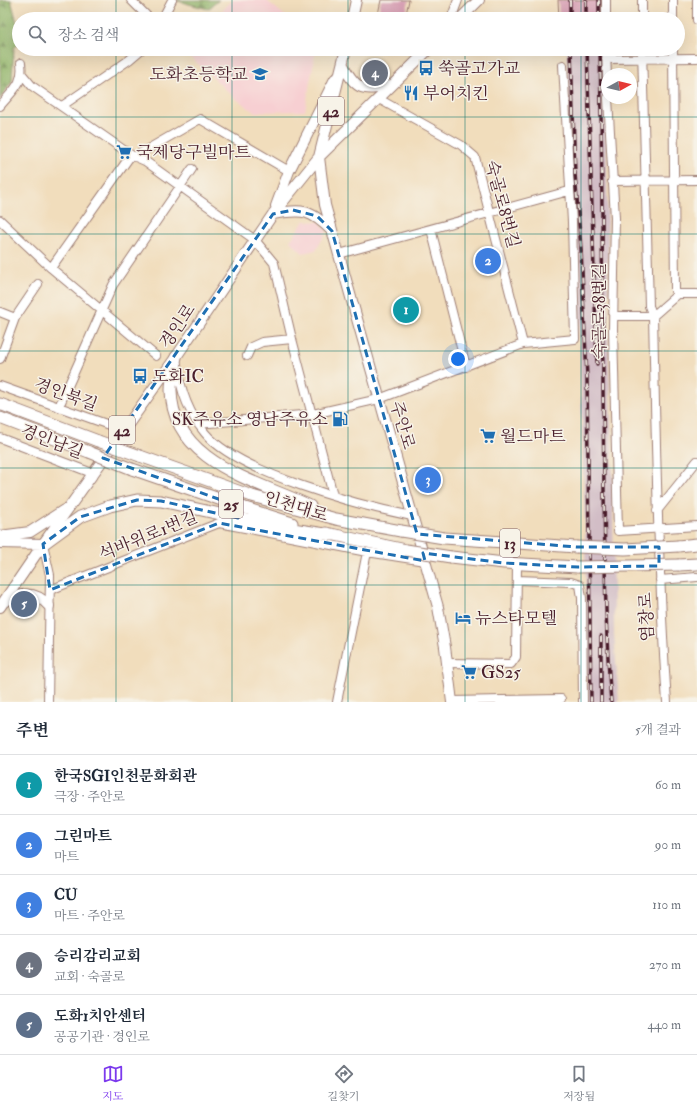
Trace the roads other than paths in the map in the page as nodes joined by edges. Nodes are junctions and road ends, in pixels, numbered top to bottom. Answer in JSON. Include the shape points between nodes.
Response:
{"nodes":[{"id":1,"x":131,"y":0,"type":"edge"},
{"id":2,"x":172,"y":0,"type":"edge"},
{"id":3,"x":356,"y":0,"type":"edge"},
{"id":4,"x":458,"y":0,"type":"edge"},
{"id":5,"x":606,"y":0,"type":"edge"},
{"id":6,"x":642,"y":0,"type":"edge"},
{"id":7,"x":673,"y":0,"type":"edge"},
{"id":8,"x":697,"y":0,"type":"edge"},
{"id":9,"x":474,"y":2,"type":"edge"},
{"id":10,"x":143,"y":12,"type":"edge"},
{"id":11,"x":166,"y":12,"type":"edge"},
{"id":12,"x":353,"y":12,"type":"edge"},
{"id":13,"x":454,"y":12,"type":"edge"},
{"id":14,"x":466,"y":12,"type":"edge"},
{"id":15,"x":606,"y":12,"type":"edge"},
{"id":16,"x":642,"y":12,"type":"edge"},
{"id":17,"x":673,"y":12,"type":"edge"},
{"id":18,"x":697,"y":16,"type":"edge"},
{"id":19,"x":697,"y":20,"type":"edge"},
{"id":20,"x":134,"y":56,"type":"edge"},
{"id":21,"x":345,"y":56,"type":"edge"},
{"id":22,"x":423,"y":56,"type":"edge"},
{"id":23,"x":673,"y":58,"type":"junction"},
{"id":24,"x":697,"y":58,"type":"edge"},
{"id":25,"x":606,"y":59,"type":"joint"},
{"id":26,"x":642,"y":59,"type":"junction"},
{"id":27,"x":20,"y":63,"type":"dead end"},
{"id":28,"x":343,"y":65,"type":"junction"},
{"id":29,"x":563,"y":65,"type":"dead end"},
{"id":30,"x":606,"y":68,"type":"edge"},
{"id":31,"x":22,"y":74,"type":"junction"},
{"id":32,"x":393,"y":85,"type":"junction"},
{"id":33,"x":379,"y":98,"type":"junction"},
{"id":34,"x":608,"y":104,"type":"edge"},
{"id":35,"x":0,"y":106,"type":"edge"},
{"id":36,"x":62,"y":106,"type":"junction"},
{"id":37,"x":132,"y":156,"type":"junction"},
{"id":38,"x":319,"y":157,"type":"junction"},
{"id":39,"x":192,"y":169,"type":"dead end"},
{"id":40,"x":289,"y":171,"type":"junction"},
{"id":41,"x":647,"y":180,"type":"junction"},
{"id":42,"x":674,"y":180,"type":"junction"},
{"id":43,"x":697,"y":180,"type":"edge"},
{"id":44,"x":612,"y":181,"type":"junction"},
{"id":45,"x":180,"y":186,"type":"junction"},
{"id":46,"x":569,"y":191,"type":"junction"},
{"id":47,"x":490,"y":213,"type":"junction"},
{"id":48,"x":273,"y":214,"type":"junction"},
{"id":49,"x":0,"y":220,"type":"edge"},
{"id":50,"x":431,"y":229,"type":"junction"},
{"id":51,"x":332,"y":231,"type":"junction"},
{"id":52,"x":255,"y":240,"type":"junction"},
{"id":53,"x":339,"y":254,"type":"junction"},
{"id":54,"x":51,"y":268,"type":"junction"},
{"id":55,"x":38,"y":284,"type":"dead end"},
{"id":56,"x":678,"y":294,"type":"junction"},
{"id":57,"x":697,"y":294,"type":"edge"},
{"id":58,"x":102,"y":310,"type":"junction"},
{"id":59,"x":0,"y":312,"type":"edge"},
{"id":60,"x":615,"y":316,"type":"junction"},
{"id":61,"x":653,"y":316,"type":"junction"},
{"id":62,"x":15,"y":318,"type":"junction"},
{"id":63,"x":292,"y":339,"type":"junction"},
{"id":64,"x":523,"y":344,"type":"junction"},
{"id":65,"x":156,"y":356,"type":"dead end"},
{"id":66,"x":247,"y":356,"type":"dead end"},
{"id":67,"x":176,"y":357,"type":"junction"},
{"id":68,"x":0,"y":359,"type":"edge"},
{"id":69,"x":466,"y":367,"type":"junction"},
{"id":70,"x":0,"y":386,"type":"edge"},
{"id":71,"x":379,"y":399,"type":"junction"},
{"id":72,"x":61,"y":402,"type":"dead end"},
{"id":73,"x":0,"y":404,"type":"edge"},
{"id":74,"x":313,"y":414,"type":"junction"},
{"id":75,"x":0,"y":418,"type":"edge"},
{"id":76,"x":198,"y":424,"type":"junction"},
{"id":77,"x":123,"y":430,"type":"junction"},
{"id":78,"x":0,"y":438,"type":"edge"},
{"id":79,"x":697,"y":461,"type":"edge"},
{"id":80,"x":92,"y":473,"type":"junction"},
{"id":81,"x":333,"y":495,"type":"junction"},
{"id":82,"x":70,"y":505,"type":"junction"},
{"id":83,"x":657,"y":511,"type":"junction"},
{"id":84,"x":412,"y":516,"type":"junction"},
{"id":85,"x":336,"y":519,"type":"junction"},
{"id":86,"x":697,"y":526,"type":"edge"},
{"id":87,"x":658,"y":530,"type":"junction"},
{"id":88,"x":332,"y":535,"type":"junction"},
{"id":89,"x":0,"y":536,"type":"edge"},
{"id":90,"x":0,"y":543,"type":"edge"},
{"id":91,"x":43,"y":544,"type":"junction"},
{"id":92,"x":697,"y":544,"type":"edge"},
{"id":93,"x":367,"y":552,"type":"junction"},
{"id":94,"x":425,"y":560,"type":"junction"},
{"id":95,"x":517,"y":564,"type":"junction"},
{"id":96,"x":697,"y":564,"type":"edge"},
{"id":97,"x":697,"y":577,"type":"edge"},
{"id":98,"x":517,"y":580,"type":"junction"},
{"id":99,"x":660,"y":580,"type":"junction"},
{"id":100,"x":50,"y":590,"type":"junction"},
{"id":101,"x":1,"y":605,"type":"edge"},
{"id":102,"x":49,"y":606,"type":"junction"},
{"id":103,"x":447,"y":663,"type":"junction"},
{"id":104,"x":561,"y":699,"type":"dead end"},
{"id":105,"x":452,"y":701,"type":"edge"},
{"id":106,"x":48,"y":702,"type":"edge"},
{"id":107,"x":337,"y":702,"type":"edge"},
{"id":108,"x":583,"y":702,"type":"edge"},
{"id":109,"x":667,"y":702,"type":"edge"}],
"edges":[{"from":1,"to":10,"type":"street"},
{"from":2,"to":11,"type":"street"},
{"from":3,"to":12,"type":"main road"},
{"from":4,"to":13,"type":"street"},
{"from":5,"to":15,"type":"street"},
{"from":6,"to":16,"type":"street"},
{"from":7,"to":17,"type":"street"},
{"from":8,"to":18,"type":"street"},
{"from":9,"to":14,"type":"main road"},
{"from":18,"to":19,"type":"street"},
{"from":20,"to":36,"type":"street"},
{"from":21,"to":28,"type":"main road","name":"경인로","number":"42"},
{"from":22,"to":32,"type":"main road"},
{"from":23,"to":24,"type":"street"},
{"from":23,"to":26,"type":"street"},
{"from":23,"to":42,"type":"street"},
{"from":25,"to":26,"type":"street"},
{"from":25,"to":30,"type":"street"},
{"from":26,"to":41,"type":"street","name":"염창로"},
{"from":27,"to":31,"type":"street"},
{"from":28,"to":32,"type":"main road","via":[[350,79],[360,87],[370,90]]},
{"from":28,"to":38,"type":"main road","name":"경인로","number":"42"},
{"from":28,"to":40,"type":"main road"},
{"from":29,"to":46,"type":"street"},
{"from":31,"to":35,"type":"street","via":[[20,82]]},
{"from":31,"to":36,"type":"street","via":[[32,86]]},
{"from":32,"to":33,"type":"main road"},
{"from":33,"to":38,"type":"main road"},
{"from":33,"to":47,"type":"street","name":"숙골로8번길","via":[[470,151],[478,164]]},
{"from":34,"to":44,"type":"street","name":"숙골로38번길"},
{"from":36,"to":37,"type":"street"},
{"from":37,"to":40,"type":"street","via":[[200,119]]},
{"from":37,"to":45,"type":"street"},
{"from":37,"to":54,"type":"street"},
{"from":38,"to":48,"type":"main road","name":"경인로","number":"42"},
{"from":38,"to":51,"type":"main road","name":"주안로","via":[[325,205]]},
{"from":39,"to":45,"type":"street"},
{"from":40,"to":48,"type":"main road"},
{"from":41,"to":42,"type":"street"},
{"from":41,"to":44,"type":"street"},
{"from":41,"to":61,"type":"street","name":"염창로","via":[[649,306]]},
{"from":42,"to":43,"type":"street"},
{"from":42,"to":56,"type":"street","via":[[675,291]]},
{"from":44,"to":60,"type":"street","name":"숙골로38번길","via":[[615,218]]},
{"from":45,"to":52,"type":"street"},
{"from":45,"to":58,"type":"street","via":[[113,285]]},
{"from":46,"to":47,"type":"street"},
{"from":46,"to":64,"type":"street","via":[[576,339]]},
{"from":47,"to":50,"type":"street"},
{"from":47,"to":64,"type":"street","name":"숙골로8번길"},
{"from":48,"to":51,"type":"main road","via":[[293,210],[307,213],[317,216]]},
{"from":48,"to":52,"type":"main road","name":"경인로","number":"42"},
{"from":49,"to":54,"type":"street"},
{"from":50,"to":53,"type":"street"},
{"from":50,"to":69,"type":"street"},
{"from":51,"to":53,"type":"main road","name":"주안로"},
{"from":52,"to":63,"type":"street","via":[[274,263]]},
{"from":52,"to":67,"type":"main road","name":"경인로","number":"42"},
{"from":53,"to":71,"type":"main road","name":"주안로"},
{"from":54,"to":58,"type":"street"},
{"from":55,"to":62,"type":"street"},
{"from":56,"to":57,"type":"street"},
{"from":56,"to":61,"type":"street"},
{"from":58,"to":65,"type":"street"},
{"from":58,"to":72,"type":"street"},
{"from":59,"to":62,"type":"street"},
{"from":60,"to":61,"type":"street"},
{"from":60,"to":87,"type":"street","name":"숙골로38번길","via":[[618,531]]},
{"from":61,"to":83,"type":"street","name":"염창로"},
{"from":62,"to":68,"type":"street"},
{"from":63,"to":66,"type":"street","via":[[262,342],[251,347]]},
{"from":63,"to":74,"type":"street"},
{"from":64,"to":69,"type":"street"},
{"from":67,"to":76,"type":"street","via":[[179,380]]},
{"from":67,"to":77,"type":"main road","name":"경인로","number":"42"},
{"from":67,"to":85,"type":"highway","via":[[171,390],[176,417],[187,439],[206,457],[227,469]]},
{"from":69,"to":71,"type":"street"},
{"from":70,"to":77,"type":"street","name":"경인북길"},
{"from":71,"to":74,"type":"street"},
{"from":71,"to":84,"type":"main road","name":"주안로"},
{"from":73,"to":85,"type":"highway","name":"인천대로","number":"25","bridge":true,"via":[[252,496]]},
{"from":74,"to":76,"type":"street"},
{"from":74,"to":81,"type":"street"},
{"from":75,"to":88,"type":"highway","name":"인천대로","number":"25","bridge":true,"via":[[132,469]]},
{"from":76,"to":81,"type":"street","via":[[232,455]]},
{"from":77,"to":80,"type":"main road","name":"경인로","number":"42"},
{"from":78,"to":80,"type":"street","name":"경인남길"},
{"from":79,"to":83,"type":"street"},
{"from":80,"to":82,"type":"main road","name":"경인로","number":"42"},
{"from":81,"to":84,"type":"street"},
{"from":82,"to":89,"type":"main road","via":[[30,532]]},
{"from":82,"to":91,"type":"main road","name":"경인로","number":"42"},
{"from":83,"to":87,"type":"street","name":"염창로"},
{"from":84,"to":94,"type":"main road","name":"주안로"},
{"from":85,"to":92,"type":"highway","name":"인천대로","number":"13","bridge":true,"via":[[444,538],[625,549]]},
{"from":86,"to":87,"type":"street"},
{"from":87,"to":99,"type":"street","name":"염창로"},
{"from":88,"to":91,"type":"highway","via":[[279,527],[161,501],[136,500],[80,517]]},
{"from":88,"to":95,"type":"highway","name":"인천대로","number":"13","bridge":true,"via":[[450,557]]},
{"from":90,"to":91,"type":"main road"},
{"from":91,"to":100,"type":"street","via":[[50,575]]},
{"from":91,"to":101,"type":"main road","name":"경인로","number":"42"},
{"from":93,"to":94,"type":"street","name":"석바위로1번길"},
{"from":93,"to":100,"type":"street","name":"석바위로1번길","via":[[219,523]]},
{"from":93,"to":107,"type":"street"},
{"from":94,"to":103,"type":"main road","name":"주안로","via":[[438,607]]},
{"from":95,"to":96,"type":"highway","number":"13","bridge":true,"via":[[578,568]]},
{"from":95,"to":98,"type":"street"},
{"from":97,"to":99,"type":"street"},
{"from":98,"to":103,"type":"street","via":[[514,662]]},
{"from":98,"to":108,"type":"street","via":[[571,582],[580,585]]},
{"from":99,"to":109,"type":"street","name":"염창로"},
{"from":100,"to":102,"type":"street"},
{"from":101,"to":102,"type":"main road","via":[[17,594],[42,598]]},
{"from":102,"to":106,"type":"street"},
{"from":103,"to":105,"type":"main road","name":"주안로"},
{"from":104,"to":105,"type":"street"}]}
